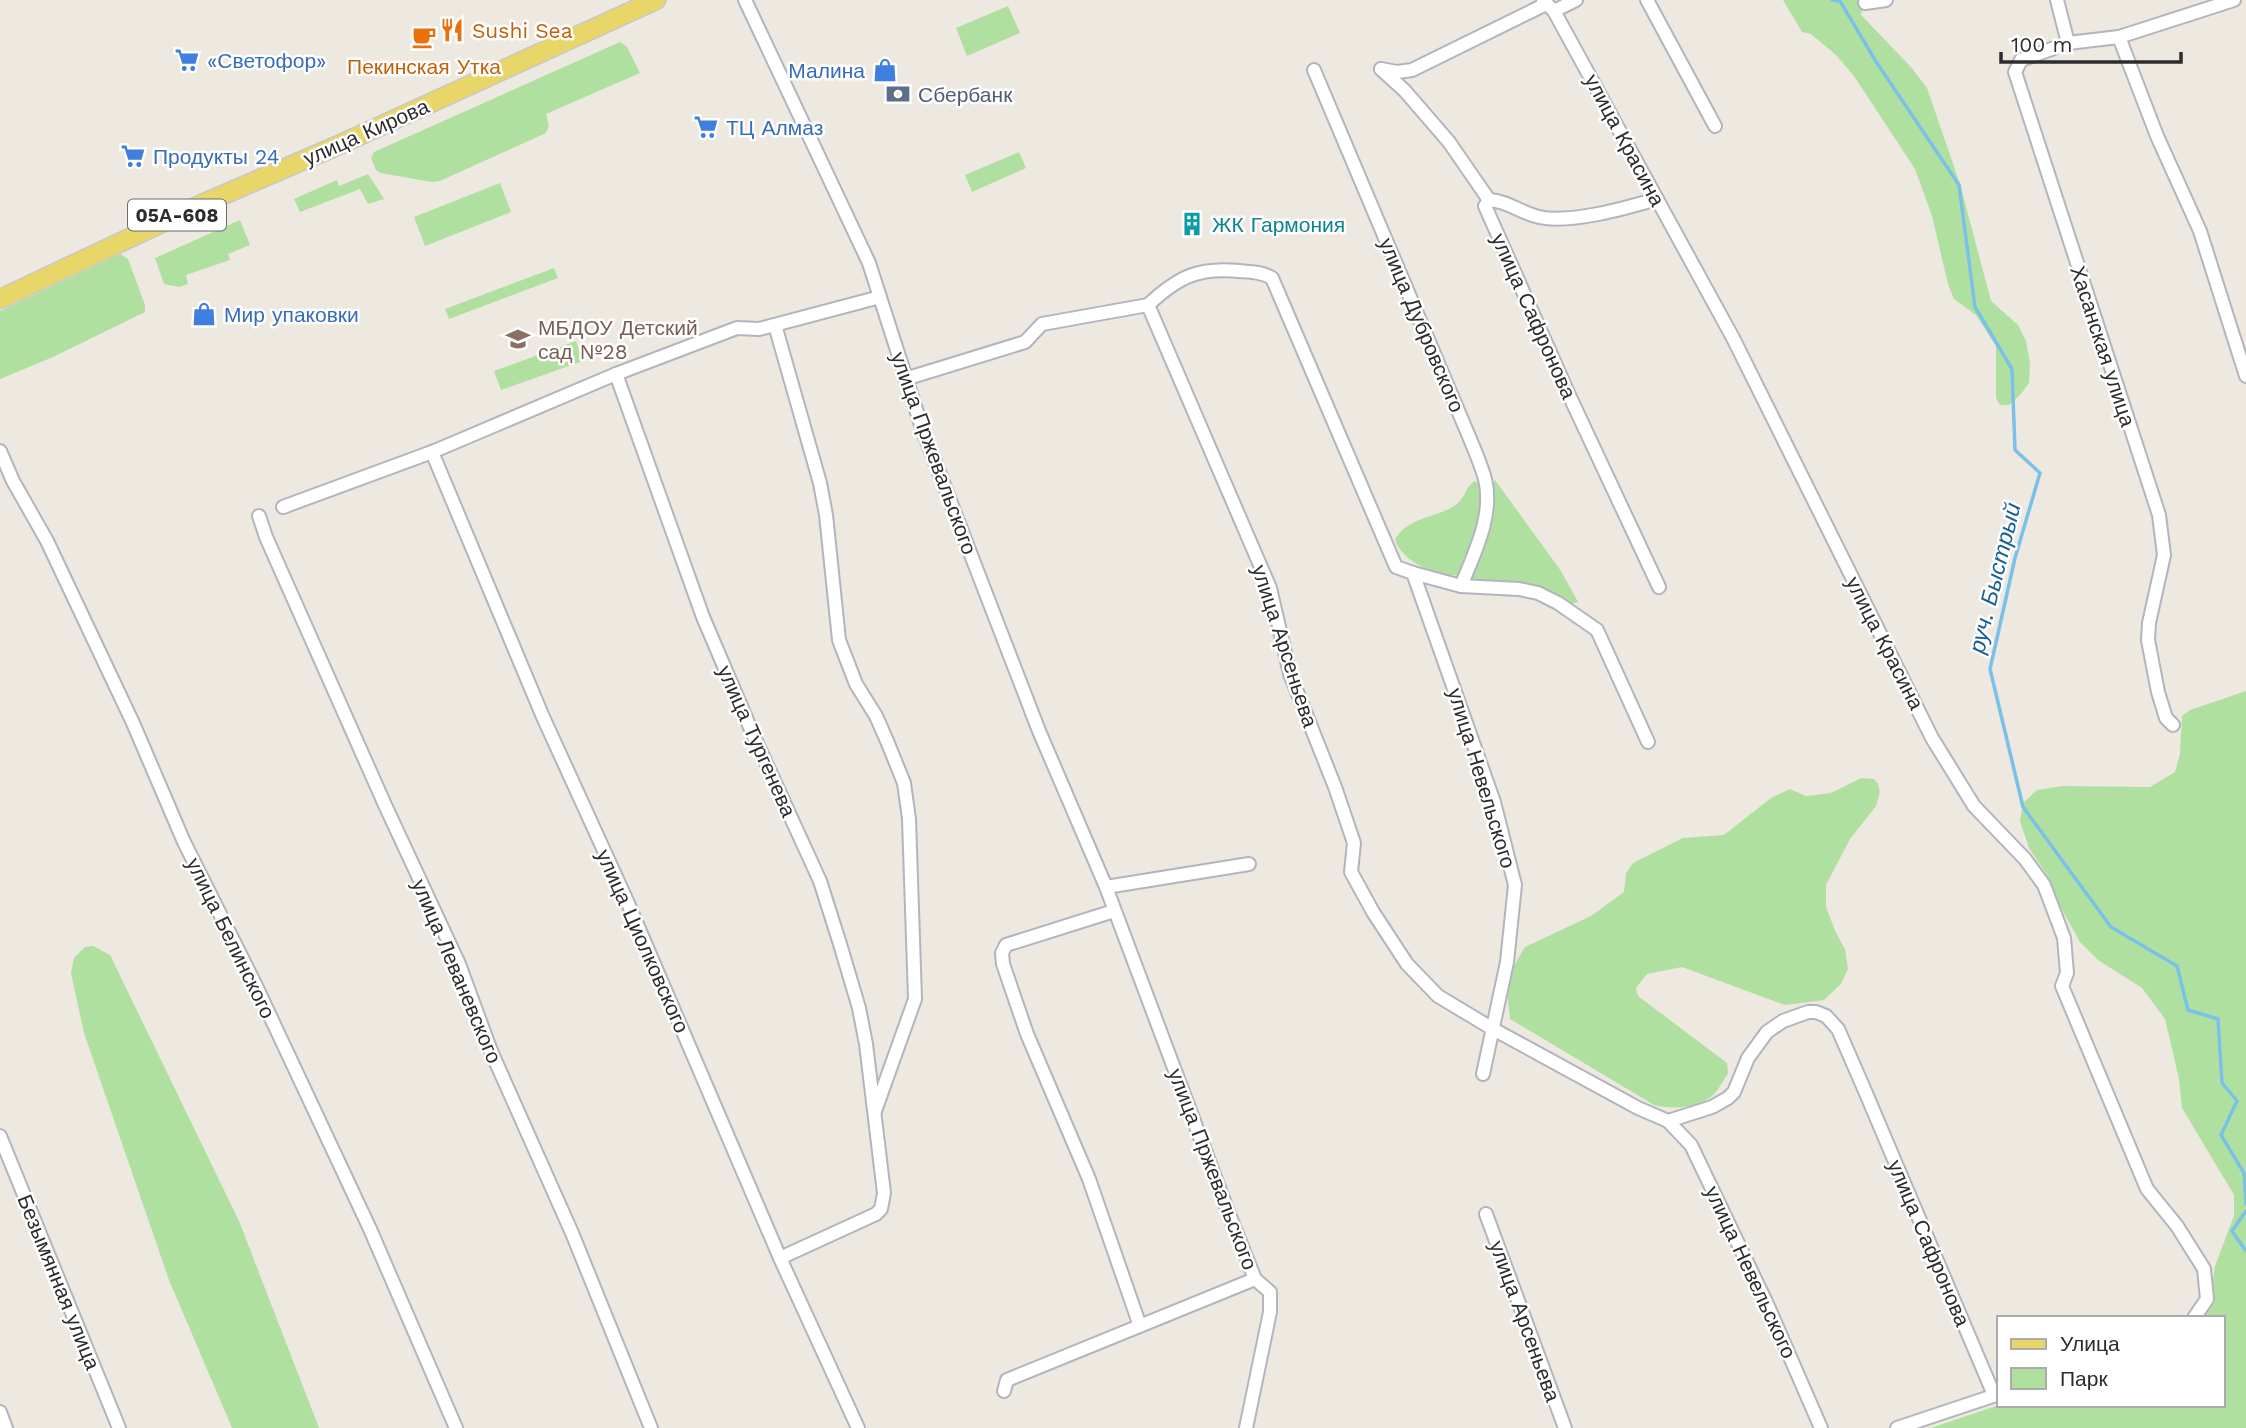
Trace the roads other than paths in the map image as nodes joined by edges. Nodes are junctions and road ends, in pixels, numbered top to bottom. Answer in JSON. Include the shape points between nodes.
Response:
{"nodes":[{"id":1,"x":656,"y":0,"type":"edge"},
{"id":2,"x":745,"y":0,"type":"edge"},
{"id":3,"x":1576,"y":0,"type":"edge"},
{"id":4,"x":1647,"y":0,"type":"edge"},
{"id":5,"x":1886,"y":0,"type":"edge"},
{"id":6,"x":2057,"y":0,"type":"edge"},
{"id":7,"x":2234,"y":0,"type":"edge"},
{"id":8,"x":1865,"y":3,"type":"dead end"},
{"id":9,"x":1548,"y":5,"type":"edge"},
{"id":10,"x":2119,"y":37,"type":"junction"},
{"id":11,"x":2068,"y":43,"type":"junction"},
{"id":12,"x":1314,"y":70,"type":"dead end"},
{"id":13,"x":1715,"y":126,"type":"dead end"},
{"id":14,"x":1657,"y":199,"type":"junction"},
{"id":15,"x":1489,"y":200,"type":"junction"},
{"id":16,"x":880,"y":297,"type":"junction"},
{"id":17,"x":0,"y":299,"type":"edge"},
{"id":18,"x":1148,"y":305,"type":"junction"},
{"id":19,"x":775,"y":325,"type":"junction"},
{"id":20,"x":616,"y":374,"type":"junction"},
{"id":21,"x":2246,"y":376,"type":"edge"},
{"id":22,"x":905,"y":379,"type":"junction"},
{"id":23,"x":0,"y":452,"type":"edge"},
{"id":24,"x":432,"y":452,"type":"junction"},
{"id":25,"x":283,"y":507,"type":"dead end"},
{"id":26,"x":259,"y":516,"type":"dead end"},
{"id":27,"x":1413,"y":573,"type":"junction"},
{"id":28,"x":1461,"y":586,"type":"junction"},
{"id":29,"x":1659,"y":587,"type":"dead end"},
{"id":30,"x":2173,"y":725,"type":"dead end"},
{"id":31,"x":1648,"y":742,"type":"dead end"},
{"id":32,"x":1249,"y":864,"type":"dead end"},
{"id":33,"x":1106,"y":887,"type":"junction"},
{"id":34,"x":1114,"y":911,"type":"junction"},
{"id":35,"x":1493,"y":1029,"type":"junction"},
{"id":36,"x":1483,"y":1074,"type":"dead end"},
{"id":37,"x":874,"y":1115,"type":"junction"},
{"id":38,"x":1668,"y":1121,"type":"junction"},
{"id":39,"x":0,"y":1136,"type":"edge"},
{"id":40,"x":1486,"y":1214,"type":"dead end"},
{"id":41,"x":780,"y":1258,"type":"junction"},
{"id":42,"x":1255,"y":1279,"type":"junction"},
{"id":43,"x":2195,"y":1316,"type":"edge"},
{"id":44,"x":1140,"y":1326,"type":"junction"},
{"id":45,"x":1004,"y":1391,"type":"dead end"},
{"id":46,"x":1997,"y":1394,"type":"edge"},
{"id":47,"x":0,"y":1412,"type":"edge"},
{"id":48,"x":6,"y":1428,"type":"edge"},
{"id":49,"x":119,"y":1428,"type":"edge"},
{"id":50,"x":456,"y":1428,"type":"edge"},
{"id":51,"x":651,"y":1428,"type":"edge"},
{"id":52,"x":858,"y":1428,"type":"edge"},
{"id":53,"x":1246,"y":1428,"type":"edge"},
{"id":54,"x":1565,"y":1428,"type":"edge"},
{"id":55,"x":1821,"y":1428,"type":"edge"},
{"id":56,"x":1897,"y":1428,"type":"edge"}],
"edges":[{"from":1,"to":17,"type":"main road","name":"улица Кирова","number":"05А-608"},
{"from":2,"to":16,"type":"street","name":"улица Пржевальского","via":[[855,229]]},
{"from":3,"to":9,"type":"street"},
{"from":4,"to":13,"type":"street"},
{"from":5,"to":8,"type":"street"},
{"from":6,"to":11,"type":"street"},
{"from":7,"to":10,"type":"street","name":"Хасанская улица"},
{"from":9,"to":14,"type":"street","name":"улица Красина"},
{"from":9,"to":15,"type":"street","name":"улица Сафронова","via":[[1412,70],[1381,69],[1449,142]]},
{"from":10,"to":11,"type":"street","name":"Хасанская улица"},
{"from":10,"to":21,"type":"street","via":[[2209,255]]},
{"from":11,"to":30,"type":"street","name":"Хасанская улица","via":[[2021,60],[2015,72],[2159,515],[2164,555],[2148,640],[2158,692]]},
{"from":12,"to":28,"type":"street","name":"улица Дубровского","via":[[1485,481],[1488,505]]},
{"from":14,"to":15,"type":"street","via":[[1618,210],[1555,218],[1537,217],[1508,203]]},
{"from":14,"to":43,"type":"street","name":"улица Красина","via":[[1733,338],[1932,738],[1974,806],[2044,885],[2064,938],[2067,973],[2062,986],[2067,999],[2147,1189],[2204,1269],[2207,1299]]},
{"from":15,"to":29,"type":"street","name":"улица Сафронова","via":[[1485,206]]},
{"from":16,"to":19,"type":"street"},
{"from":16,"to":22,"type":"street","name":"улица Пржевальского"},
{"from":18,"to":22,"type":"street","via":[[1042,324],[1025,342]]},
{"from":18,"to":27,"type":"street","name":"улица Невельского","via":[[1175,282],[1202,271],[1232,270],[1272,278],[1396,567]]},
{"from":18,"to":35,"type":"street","name":"улица Арсеньева","via":[[1270,588],[1290,674],[1354,843],[1352,872],[1407,964],[1438,996]]},
{"from":19,"to":20,"type":"street","via":[[737,328]]},
{"from":19,"to":37,"type":"street","via":[[820,483],[839,640],[904,783],[909,819],[915,999]]},
{"from":20,"to":24,"type":"street"},
{"from":20,"to":37,"type":"street","name":"улица Тургенева","via":[[703,617],[820,881],[859,1008]]},
{"from":22,"to":33,"type":"street","name":"улица Пржевальского","via":[[1040,731]]},
{"from":23,"to":50,"type":"street","name":"улица Белинского","via":[[47,541],[184,842],[370,1229]]},
{"from":24,"to":25,"type":"street"},
{"from":24,"to":41,"type":"street","name":"улица Циолковского"},
{"from":26,"to":51,"type":"street","name":"улица Леваневского","via":[[459,964],[491,1051]]},
{"from":27,"to":28,"type":"street"},
{"from":27,"to":35,"type":"street","name":"улица Невельского","via":[[1494,802],[1515,885],[1507,962]]},
{"from":28,"to":31,"type":"street","via":[[1538,593],[1597,629]]},
{"from":32,"to":33,"type":"street"},
{"from":33,"to":34,"type":"street","name":"улица Пржевальского"},
{"from":34,"to":42,"type":"street","name":"улица Пржевальского"},
{"from":34,"to":44,"type":"street","via":[[1006,945],[1002,953],[1027,1034],[1089,1179]]},
{"from":35,"to":36,"type":"street"},
{"from":35,"to":38,"type":"street","name":"улица Невельского"},
{"from":37,"to":41,"type":"street","name":"улица Тургенева","via":[[884,1193],[881,1209]]},
{"from":38,"to":46,"type":"street","name":"улица Сафронова","via":[[1728,1098],[1748,1058],[1783,1021],[1808,1012],[1826,1016],[1838,1029]]},
{"from":38,"to":55,"type":"street","name":"улица Невельского","via":[[1697,1156]]},
{"from":39,"to":49,"type":"street","name":"Безымянная улица"},
{"from":40,"to":54,"type":"street","name":"улица Арсеньева"},
{"from":41,"to":52,"type":"street","name":"улица Циолковского"},
{"from":42,"to":44,"type":"street"},
{"from":42,"to":53,"type":"street","name":"улица Пржевальского","via":[[1270,1292],[1272,1301]]},
{"from":44,"to":45,"type":"street","via":[[1007,1380]]},
{"from":46,"to":56,"type":"street"},
{"from":47,"to":48,"type":"street"}]}
